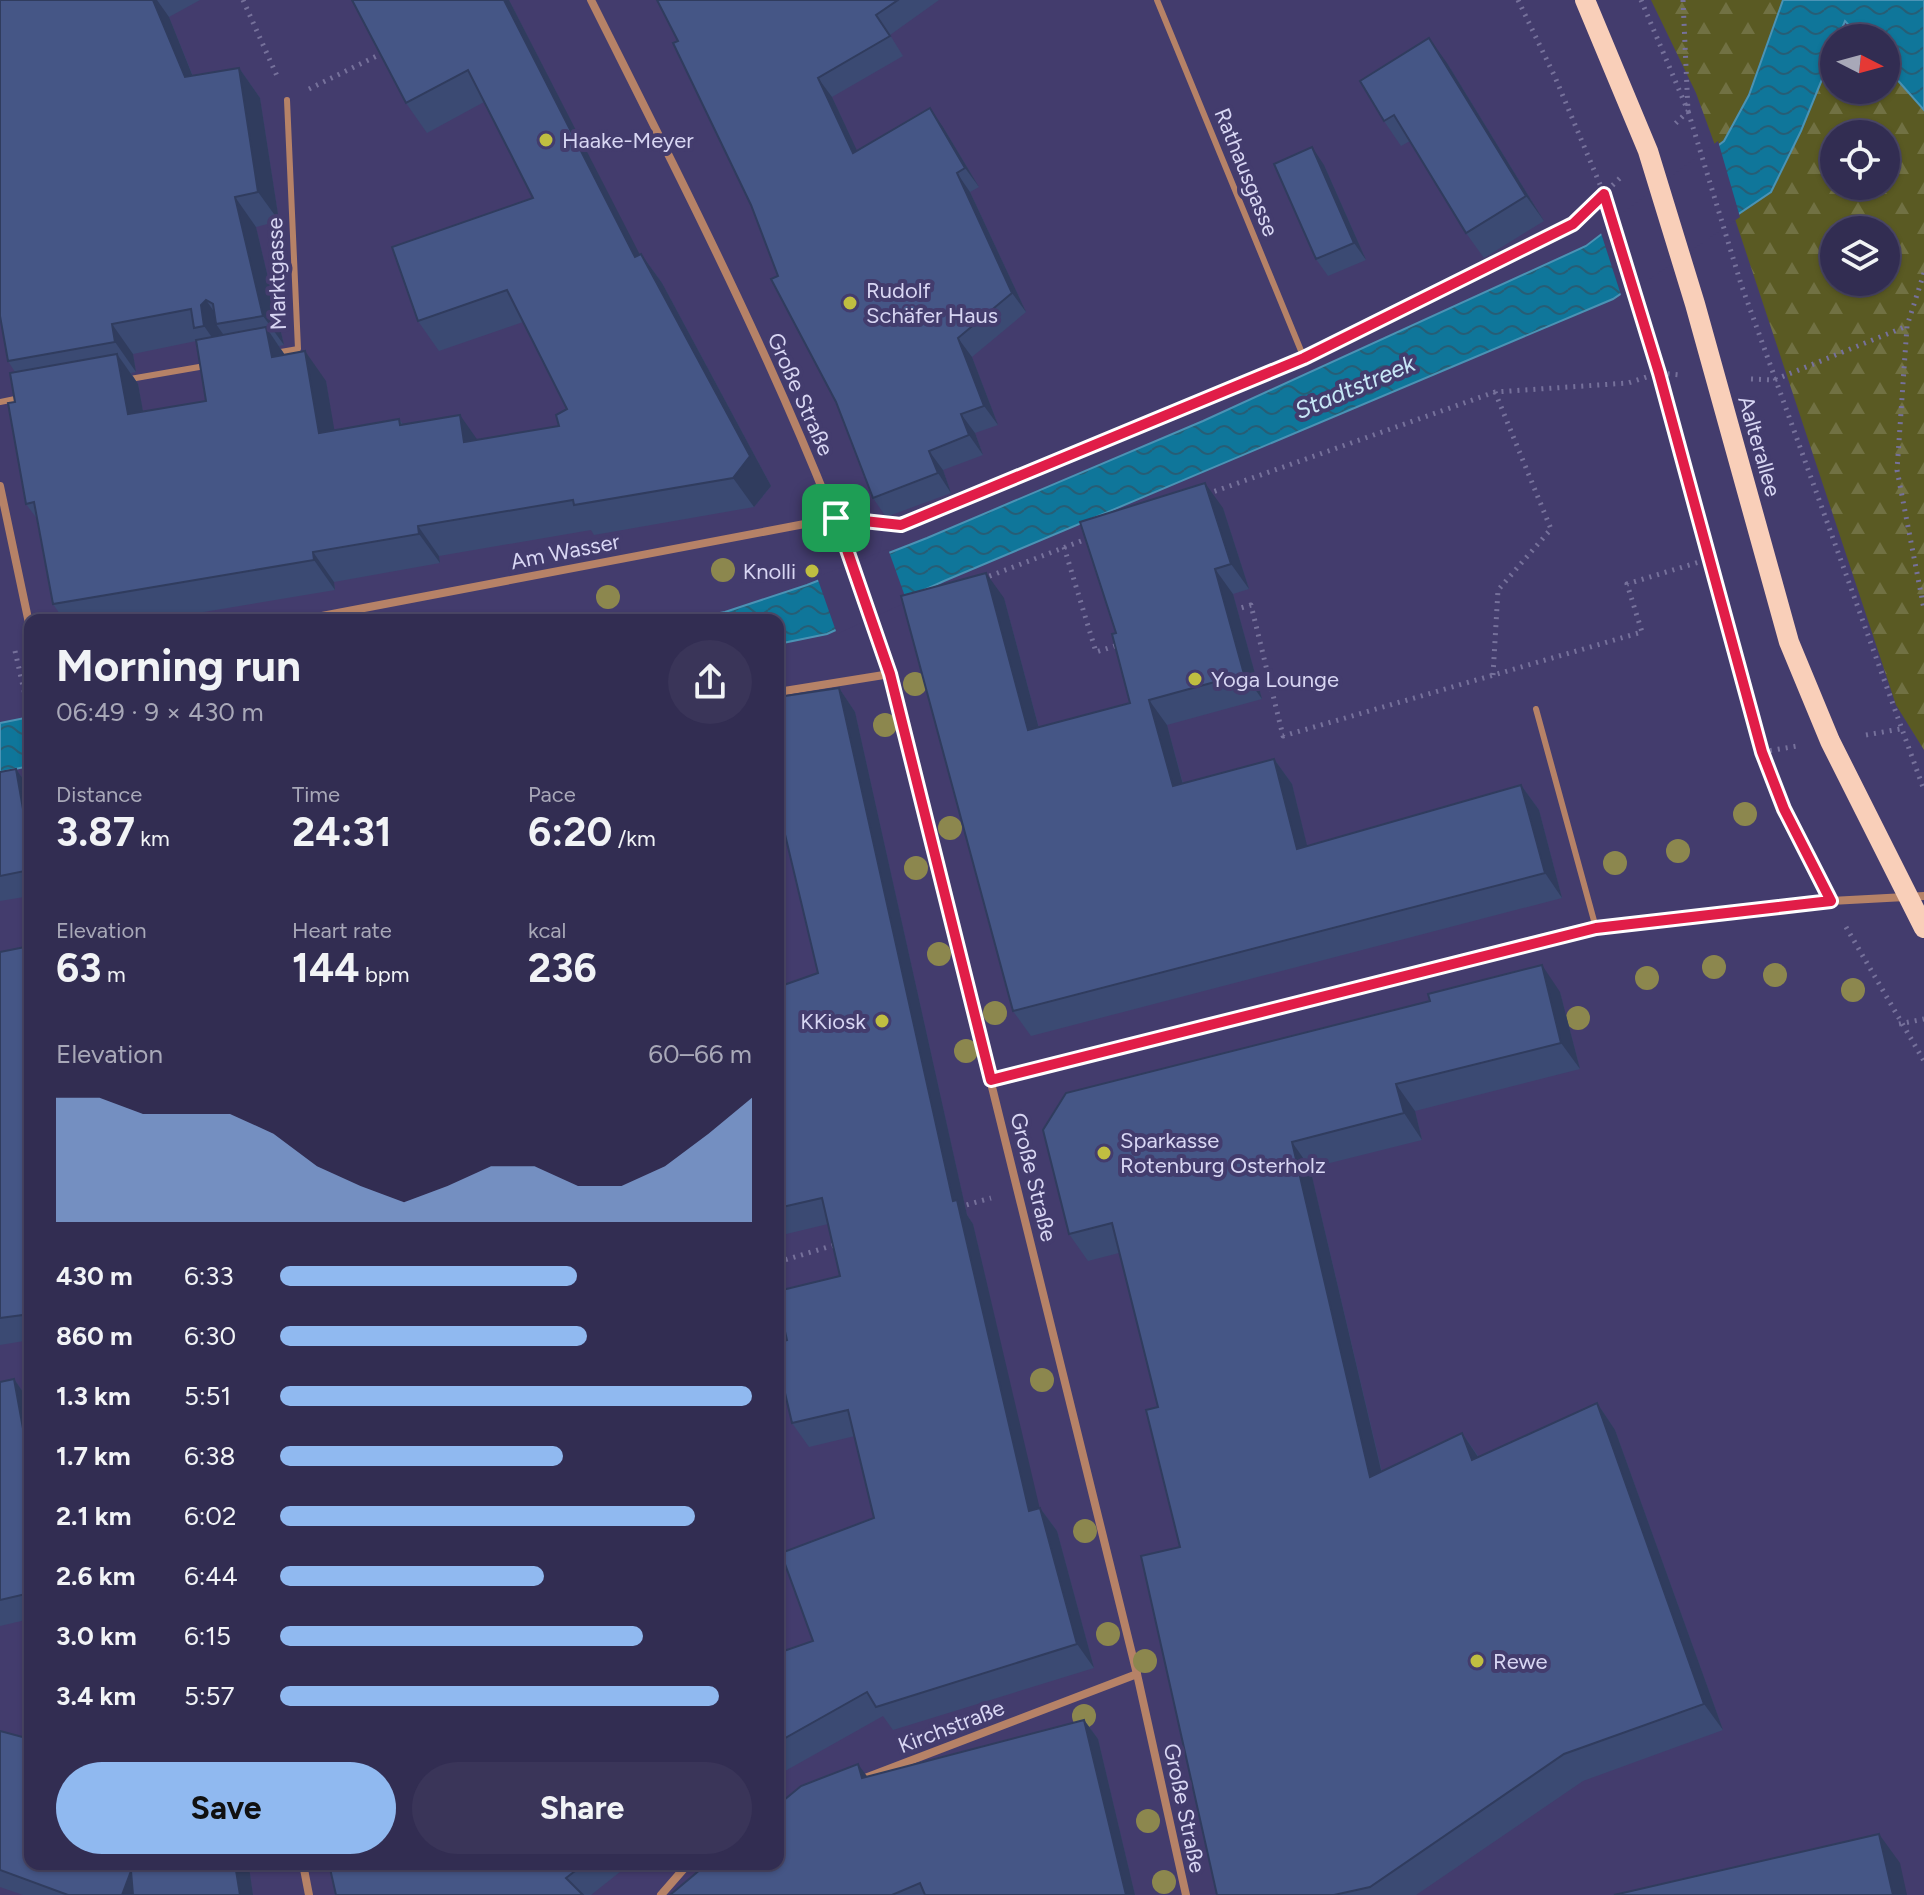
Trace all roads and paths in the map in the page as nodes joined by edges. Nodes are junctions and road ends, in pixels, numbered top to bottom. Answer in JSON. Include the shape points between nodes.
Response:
{"nodes":[{"id":1,"x":243,"y":0,"type":"edge"},
{"id":2,"x":591,"y":0,"type":"edge"},
{"id":3,"x":1157,"y":0,"type":"edge"},
{"id":4,"x":1518,"y":0,"type":"edge"},
{"id":5,"x":1585,"y":0,"type":"edge"},
{"id":6,"x":1683,"y":0,"type":"edge"},
{"id":7,"x":385,"y":52,"type":"edge"},
{"id":8,"x":287,"y":100,"type":"junction"},
{"id":9,"x":1604,"y":194,"type":"junction"},
{"id":10,"x":1924,"y":273,"type":"edge"},
{"id":11,"x":1907,"y":326,"type":"junction"},
{"id":12,"x":271,"y":354,"type":"edge"},
{"id":13,"x":1304,"y":358,"type":"junction"},
{"id":14,"x":217,"y":364,"type":"edge"},
{"id":15,"x":1659,"y":373,"type":"junction"},
{"id":16,"x":1716,"y":378,"type":"junction"},
{"id":17,"x":124,"y":380,"type":"edge"},
{"id":18,"x":1774,"y":380,"type":"junction"},
{"id":19,"x":1495,"y":392,"type":"junction"},
{"id":20,"x":31,"y":396,"type":"edge"},
{"id":21,"x":0,"y":402,"type":"edge"},
{"id":22,"x":0,"y":486,"type":"edge"},
{"id":23,"x":1197,"y":498,"type":"edge"},
{"id":24,"x":836,"y":518,"type":"junction"},
{"id":25,"x":1094,"y":536,"type":"edge"},
{"id":26,"x":1064,"y":547,"type":"junction"},
{"id":27,"x":1709,"y":559,"type":"junction"},
{"id":28,"x":980,"y":580,"type":"edge"},
{"id":29,"x":1924,"y":609,"type":"edge"},
{"id":30,"x":1223,"y":613,"type":"edge"},
{"id":31,"x":27,"y":614,"type":"edge"},
{"id":32,"x":332,"y":614,"type":"edge"},
{"id":33,"x":1124,"y":643,"type":"edge"},
{"id":34,"x":890,"y":674,"type":"junction"},
{"id":35,"x":1493,"y":675,"type":"junction"},
{"id":36,"x":784,"y":691,"type":"edge"},
{"id":37,"x":1536,"y":709,"type":"dead end"},
{"id":38,"x":1924,"y":790,"type":"edge"},
{"id":39,"x":1916,"y":896,"type":"edge"},
{"id":40,"x":1831,"y":901,"type":"junction"},
{"id":41,"x":1596,"y":928,"type":"junction"},
{"id":42,"x":1924,"y":928,"type":"edge"},
{"id":43,"x":1924,"y":1019,"type":"edge"},
{"id":44,"x":1899,"y":1024,"type":"junction"},
{"id":45,"x":1924,"y":1061,"type":"edge"},
{"id":46,"x":991,"y":1080,"type":"junction"},
{"id":47,"x":1018,"y":1189,"type":"junction"},
{"id":48,"x":943,"y":1212,"type":"edge"},
{"id":49,"x":853,"y":1240,"type":"edge"},
{"id":50,"x":784,"y":1260,"type":"edge"},
{"id":51,"x":1137,"y":1674,"type":"junction"},
{"id":52,"x":856,"y":1782,"type":"edge"},
{"id":53,"x":304,"y":1870,"type":"edge"},
{"id":54,"x":683,"y":1870,"type":"edge"},
{"id":55,"x":309,"y":1895,"type":"edge"},
{"id":56,"x":661,"y":1895,"type":"edge"},
{"id":57,"x":1186,"y":1895,"type":"edge"}],
"edges":[{"from":1,"to":8,"type":"path"},
{"from":2,"to":24,"type":"street","name":"Große Straße","via":[[736,290]]},
{"from":3,"to":13,"type":"lane","name":"Rathausgasse"},
{"from":4,"to":9,"type":"path"},
{"from":5,"to":16,"type":"main road","name":"Aalterallee","via":[[1648,151]]},
{"from":6,"to":18,"type":"path","via":[[1688,111]]},
{"from":7,"to":8,"type":"path"},
{"from":8,"to":12,"type":"lane","name":"Marktgasse","via":[[298,349]]},
{"from":9,"to":13,"type":"path","via":[[1573,224]]},
{"from":9,"to":15,"type":"path"},
{"from":10,"to":11,"type":"path"},
{"from":11,"to":18,"type":"path"},
{"from":11,"to":29,"type":"path","via":[[1897,470]]},
{"from":13,"to":24,"type":"lane","via":[[901,525]]},
{"from":14,"to":17,"type":"lane"},
{"from":15,"to":16,"type":"path"},
{"from":15,"to":19,"type":"path","via":[[1628,383]]},
{"from":15,"to":27,"type":"path"},
{"from":16,"to":18,"type":"path"},
{"from":16,"to":39,"type":"main road","name":"Aalterallee","via":[[1789,642],[1830,741]]},
{"from":18,"to":38,"type":"path"},
{"from":19,"to":23,"type":"path"},
{"from":19,"to":35,"type":"path","via":[[1551,529],[1498,590]]},
{"from":20,"to":21,"type":"lane"},
{"from":22,"to":31,"type":"street"},
{"from":24,"to":32,"type":"street","name":"Am Wasser"},
{"from":24,"to":34,"type":"street","name":"Große Straße"},
{"from":25,"to":26,"type":"path"},
{"from":26,"to":28,"type":"path"},
{"from":26,"to":33,"type":"path","via":[[1096,652]]},
{"from":27,"to":35,"type":"path","via":[[1627,584],[1642,632]]},
{"from":27,"to":40,"type":"path","via":[[1762,752]]},
{"from":30,"to":35,"type":"path","via":[[1251,605],[1283,736]]},
{"from":34,"to":36,"type":"street"},
{"from":34,"to":46,"type":"street","name":"Große Straße"},
{"from":37,"to":41,"type":"lane"},
{"from":39,"to":40,"type":"street"},
{"from":39,"to":42,"type":"main road","name":"Aalterallee"},
{"from":40,"to":41,"type":"street"},
{"from":40,"to":44,"type":"path"},
{"from":41,"to":46,"type":"street"},
{"from":43,"to":44,"type":"path"},
{"from":44,"to":45,"type":"path"},
{"from":46,"to":47,"type":"street","name":"Große Straße"},
{"from":47,"to":48,"type":"path"},
{"from":47,"to":51,"type":"street","name":"Große Straße"},
{"from":49,"to":50,"type":"path"},
{"from":51,"to":52,"type":"street","name":"Kirchstraße"},
{"from":51,"to":57,"type":"street","name":"Große Straße"},
{"from":53,"to":55,"type":"street"},
{"from":54,"to":56,"type":"street"}]}
